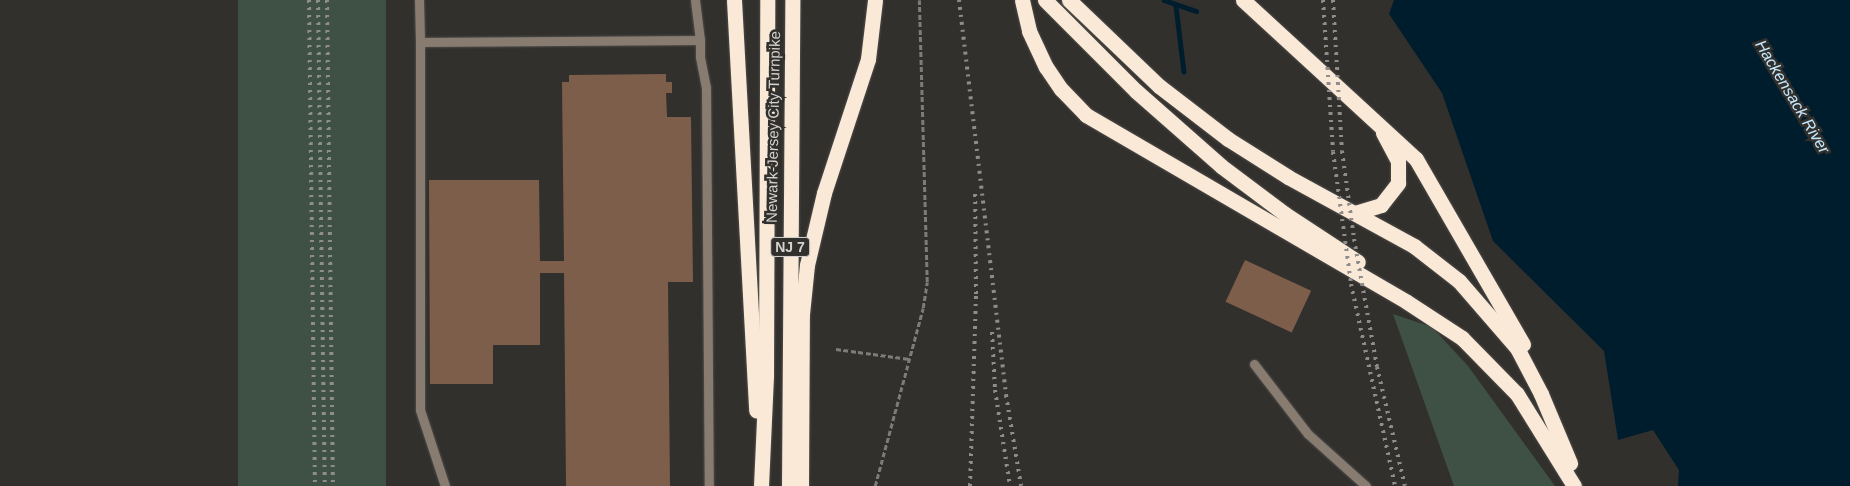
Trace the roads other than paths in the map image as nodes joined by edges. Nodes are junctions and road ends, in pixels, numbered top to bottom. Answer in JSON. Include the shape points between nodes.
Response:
{"nodes":[{"id":1,"x":419,"y":0,"type":"edge"},
{"id":2,"x":695,"y":0,"type":"edge"},
{"id":3,"x":734,"y":0,"type":"edge"},
{"id":4,"x":875,"y":0,"type":"edge"},
{"id":5,"x":1022,"y":0,"type":"edge"},
{"id":6,"x":1045,"y":0,"type":"edge"},
{"id":7,"x":1069,"y":0,"type":"edge"},
{"id":8,"x":1243,"y":0,"type":"edge"},
{"id":9,"x":767,"y":4,"type":"edge"},
{"id":10,"x":792,"y":4,"type":"edge"},
{"id":11,"x":700,"y":40,"type":"junction"},
{"id":12,"x":420,"y":42,"type":"junction"},
{"id":13,"x":1378,"y":123,"type":"junction"},
{"id":14,"x":1356,"y":213,"type":"junction"},
{"id":15,"x":1442,"y":323,"type":"junction"},
{"id":16,"x":1254,"y":364,"type":"dead end"},
{"id":17,"x":761,"y":482,"type":"edge"},
{"id":18,"x":445,"y":486,"type":"edge"},
{"id":19,"x":709,"y":486,"type":"edge"},
{"id":20,"x":788,"y":486,"type":"edge"},
{"id":21,"x":801,"y":486,"type":"edge"},
{"id":22,"x":1366,"y":486,"type":"edge"},
{"id":23,"x":1574,"y":486,"type":"edge"},
{"id":24,"x":1580,"y":486,"type":"edge"}],
"edges":[{"from":1,"to":12,"type":"lane"},
{"from":2,"to":11,"type":"lane"},
{"from":3,"to":17,"type":"highway"},
{"from":4,"to":21,"type":"highway","via":[[868,59],[824,193],[807,265],[802,314]]},
{"from":5,"to":15,"type":"highway","via":[[1029,31],[1046,67],[1061,89],[1086,115]]},
{"from":6,"to":15,"type":"highway","via":[[1178,129],[1260,196],[1411,295]]},
{"from":7,"to":14,"type":"highway","via":[[1126,58],[1193,113],[1250,154]]},
{"from":8,"to":13,"type":"highway"},
{"from":9,"to":17,"type":"highway","name":"Newark-Jersey City Turnpike","number":"NJ 7","via":[[766,376]]},
{"from":10,"to":20,"type":"highway","name":"Newark-Jersey City Turnpike","number":"NJ 7"},
{"from":11,"to":12,"type":"lane"},
{"from":11,"to":19,"type":"lane","via":[[706,87]]},
{"from":12,"to":18,"type":"lane","via":[[420,410]]},
{"from":13,"to":14,"type":"highway","via":[[1398,161],[1398,183],[1381,205]]},
{"from":13,"to":24,"type":"highway","via":[[1402,143],[1421,167],[1510,318],[1551,402]]},
{"from":14,"to":24,"type":"highway","via":[[1437,262],[1471,292],[1501,326],[1541,394]]},
{"from":15,"to":23,"type":"highway","via":[[1482,354],[1517,394]]},
{"from":16,"to":22,"type":"lane","via":[[1308,434]]}]}
